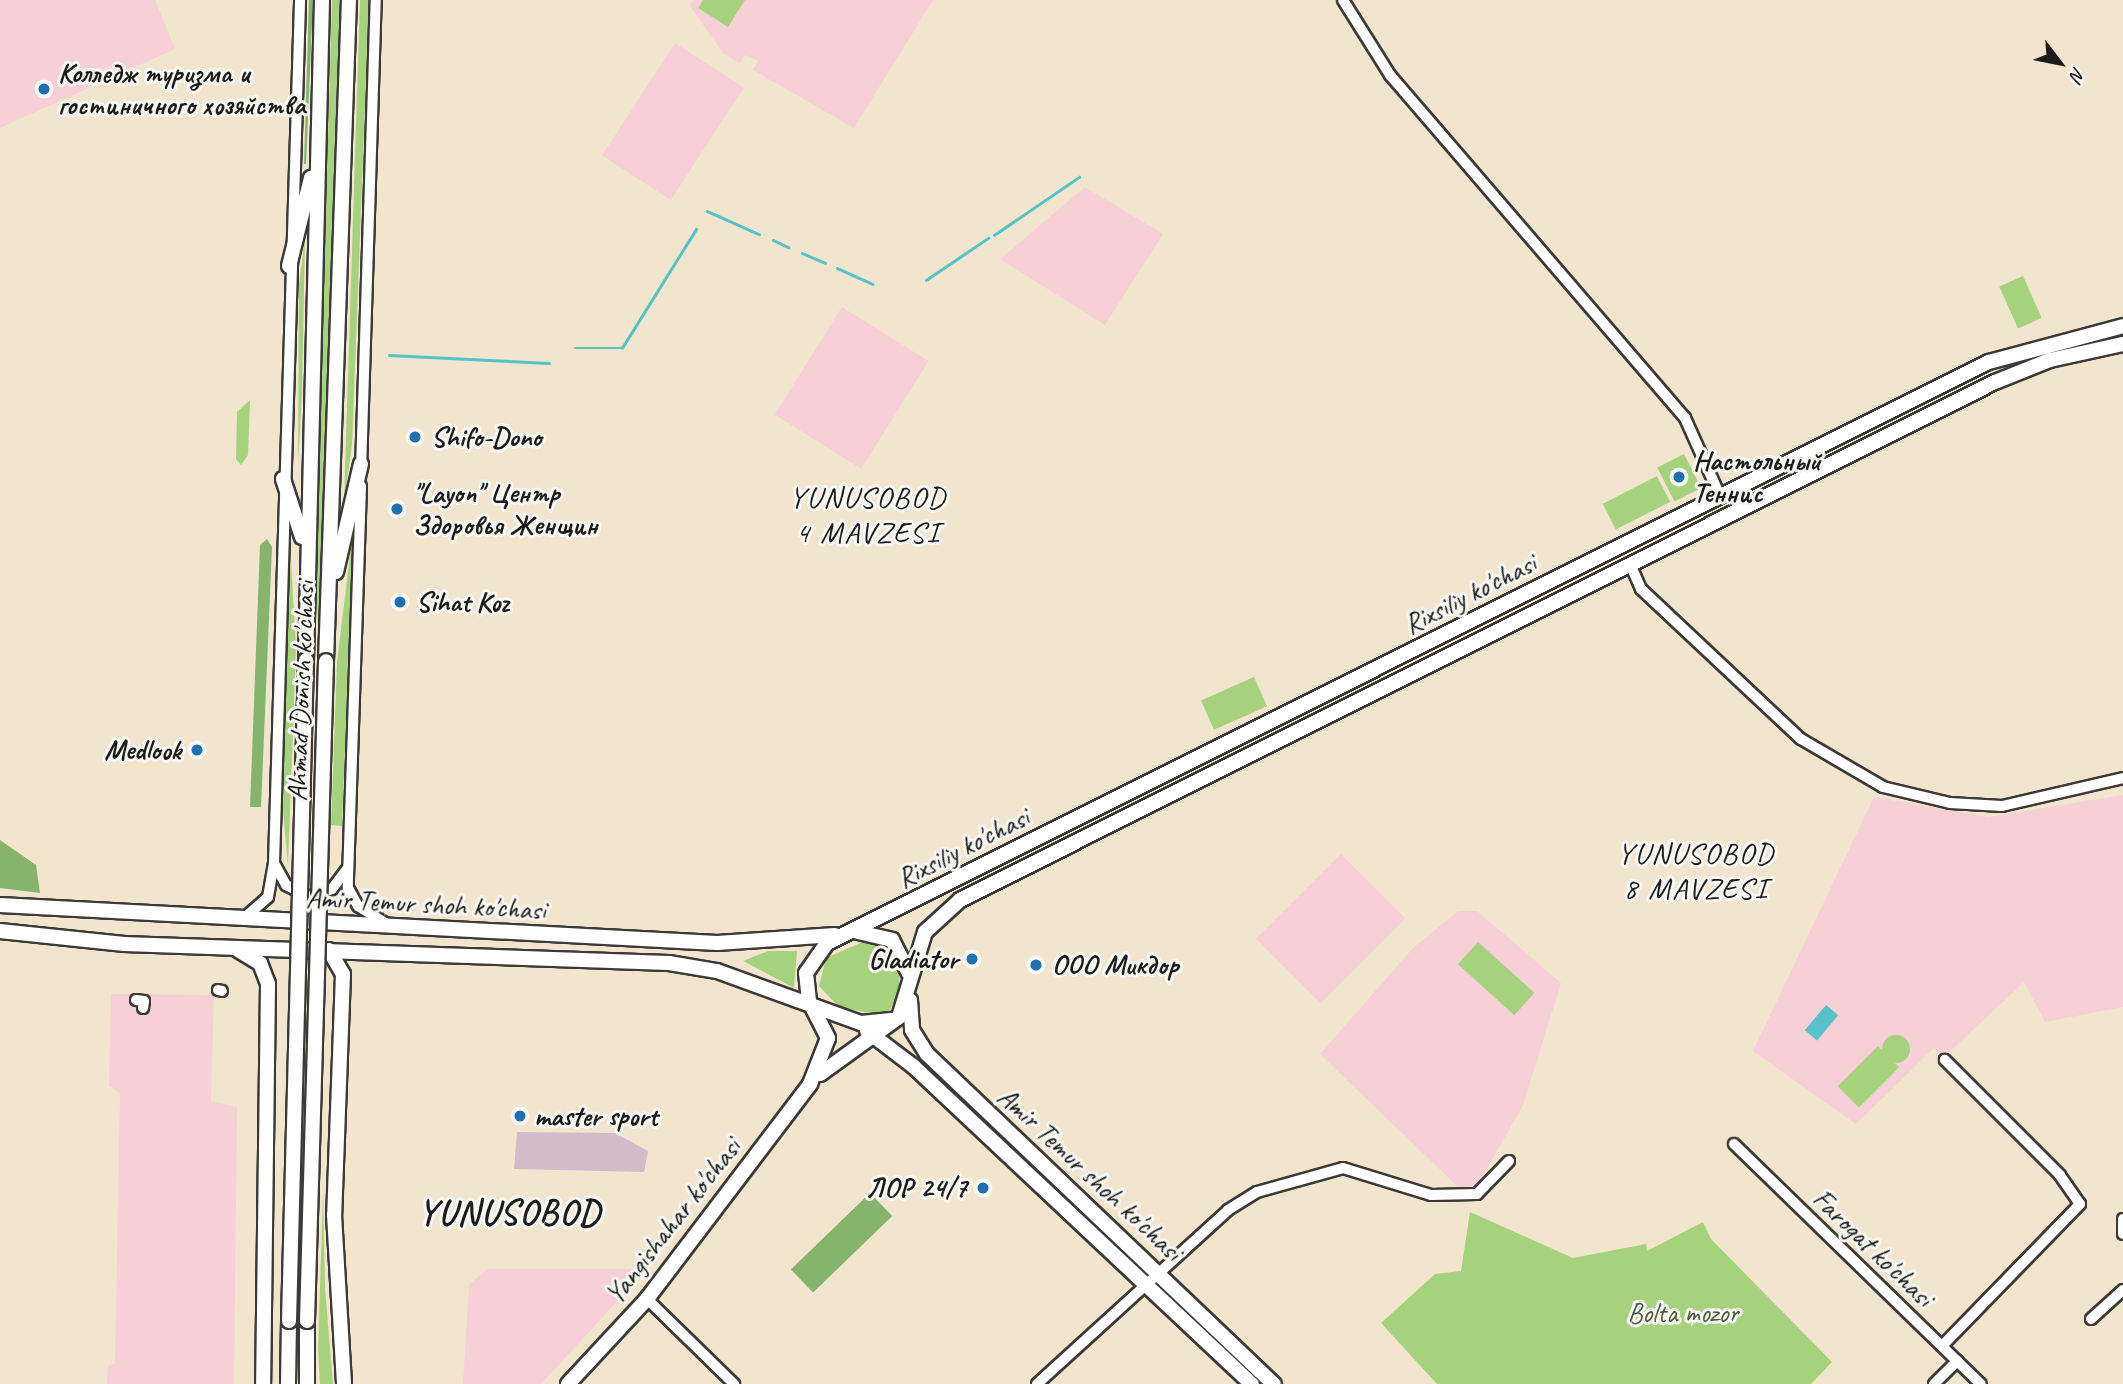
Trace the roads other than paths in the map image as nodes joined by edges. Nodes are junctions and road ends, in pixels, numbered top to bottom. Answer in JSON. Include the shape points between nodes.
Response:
{"nodes":[{"id":1,"x":300,"y":0,"type":"edge"},
{"id":2,"x":322,"y":0,"type":"edge"},
{"id":3,"x":349,"y":0,"type":"edge"},
{"id":4,"x":376,"y":0,"type":"edge"},
{"id":5,"x":1343,"y":0,"type":"edge"},
{"id":6,"x":318,"y":153,"type":"junction"},
{"id":7,"x":289,"y":266,"type":"junction"},
{"id":8,"x":2123,"y":326,"type":"edge"},
{"id":9,"x":2123,"y":345,"type":"edge"},
{"id":10,"x":1973,"y":370,"type":"junction"},
{"id":11,"x":1982,"y":388,"type":"junction"},
{"id":12,"x":361,"y":464,"type":"junction"},
{"id":13,"x":283,"y":479,"type":"junction"},
{"id":14,"x":1720,"y":496,"type":"junction"},
{"id":15,"x":306,"y":548,"type":"junction"},
{"id":16,"x":1630,"y":564,"type":"junction"},
{"id":17,"x":1558,"y":578,"type":"junction"},
{"id":18,"x":1567,"y":595,"type":"junction"},
{"id":19,"x":328,"y":608,"type":"junction"},
{"id":20,"x":2123,"y":778,"type":"edge"},
{"id":21,"x":1027,"y":844,"type":"junction"},
{"id":22,"x":348,"y":860,"type":"junction"},
{"id":23,"x":1035,"y":862,"type":"junction"},
{"id":24,"x":274,"y":863,"type":"junction"},
{"id":25,"x":0,"y":905,"type":"edge"},
{"id":26,"x":239,"y":920,"type":"junction"},
{"id":27,"x":392,"y":927,"type":"junction"},
{"id":28,"x":0,"y":931,"type":"edge"},
{"id":29,"x":495,"y":932,"type":"junction"},
{"id":30,"x":850,"y":933,"type":"junction"},
{"id":31,"x":226,"y":946,"type":"junction"},
{"id":32,"x":329,"y":950,"type":"junction"},
{"id":33,"x":492,"y":956,"type":"junction"},
{"id":34,"x":910,"y":982,"type":"junction"},
{"id":35,"x":811,"y":1006,"type":"junction"},
{"id":36,"x":903,"y":1010,"type":"junction"},
{"id":37,"x":852,"y":1020,"type":"junction"},
{"id":38,"x":874,"y":1035,"type":"junction"},
{"id":39,"x":1945,"y":1060,"type":"dead end"},
{"id":40,"x":810,"y":1084,"type":"junction"},
{"id":41,"x":1734,"y":1144,"type":"dead end"},
{"id":42,"x":1509,"y":1161,"type":"dead end"},
{"id":43,"x":2123,"y":1219,"type":"edge"},
{"id":44,"x":2123,"y":1234,"type":"edge"},
{"id":45,"x":1161,"y":1275,"type":"junction"},
{"id":46,"x":1148,"y":1286,"type":"junction"},
{"id":47,"x":2123,"y":1290,"type":"edge"},
{"id":48,"x":647,"y":1299,"type":"junction"},
{"id":49,"x":2091,"y":1319,"type":"dead end"},
{"id":50,"x":1942,"y":1346,"type":"junction"},
{"id":51,"x":1957,"y":1361,"type":"junction"},
{"id":52,"x":263,"y":1384,"type":"edge"},
{"id":53,"x":288,"y":1384,"type":"edge"},
{"id":54,"x":307,"y":1384,"type":"edge"},
{"id":55,"x":344,"y":1384,"type":"edge"},
{"id":56,"x":568,"y":1384,"type":"edge"},
{"id":57,"x":734,"y":1384,"type":"edge"},
{"id":58,"x":1037,"y":1384,"type":"edge"},
{"id":59,"x":1252,"y":1384,"type":"edge"},
{"id":60,"x":1274,"y":1384,"type":"edge"},
{"id":61,"x":1934,"y":1384,"type":"edge"},
{"id":62,"x":1981,"y":1384,"type":"edge"}],
"edges":[{"from":1,"to":7,"type":"street","name":"Ahmad Donish ko'chasi"},
{"from":2,"to":6,"type":"main road","name":"Ahmad Donish ko'chasi"},
{"from":3,"to":19,"type":"main road","name":"Ahmad Donish ko'chasi"},
{"from":4,"to":12,"type":"street","name":"Ahmad Donish ko'chasi"},
{"from":5,"to":14,"type":"street","via":[[1397,84],[1685,418]]},
{"from":6,"to":7,"type":"main road"},
{"from":6,"to":15,"type":"main road","name":"Ahmad Donish ko'chasi"},
{"from":7,"to":13,"type":"street","name":"Ahmad Donish ko'chasi"},
{"from":8,"to":10,"type":"main road","name":"Rixsiliy ko'chasi","via":[[2023,350]]},
{"from":9,"to":11,"type":"main road","name":"Rixsiliy ko'chasi","via":[[2050,360]]},
{"from":10,"to":11,"type":"main road","via":[[1985,376]]},
{"from":10,"to":14,"type":"main road","name":"Rixsiliy ko'chasi"},
{"from":11,"to":16,"type":"main road","name":"Rixsiliy ko'chasi"},
{"from":12,"to":19,"type":"main road"},
{"from":12,"to":22,"type":"street","name":"Ahmad Donish ko'chasi"},
{"from":13,"to":15,"type":"main road"},
{"from":13,"to":24,"type":"street","name":"Ahmad Donish ko'chasi"},
{"from":14,"to":17,"type":"main road","name":"Rixsiliy ko'chasi"},
{"from":15,"to":53,"type":"main road","name":"Ahmad Donish ko'chasi","bridge":true},
{"from":16,"to":18,"type":"main road","name":"Rixsiliy ko'chasi"},
{"from":16,"to":20,"type":"street","via":[[1641,589],[1801,739],[1884,787],[1950,803],[2002,806]]},
{"from":17,"to":18,"type":"main road"},
{"from":17,"to":21,"type":"main road","name":"Rixsiliy ko'chasi"},
{"from":18,"to":23,"type":"main road","name":"Rixsiliy ko'chasi"},
{"from":19,"to":54,"type":"main road","name":"Ahmad Donish ko'chasi","bridge":true},
{"from":21,"to":23,"type":"main road","via":[[1026,855]]},
{"from":21,"to":30,"type":"main road","name":"Rixsiliy ko'chasi"},
{"from":22,"to":24,"type":"street","via":[[337,884],[310,897],[286,885]]},
{"from":22,"to":27,"type":"street","name":"Ahmad Donish ko'chasi","via":[[352,898]]},
{"from":23,"to":34,"type":"main road","name":"Rixsiliy ko'chasi","via":[[938,915],[919,945]]},
{"from":24,"to":26,"type":"street","name":"Ahmad Donish ko'chasi","via":[[268,897]]},
{"from":25,"to":26,"type":"main road","name":"Amir Temur shoh ko'chasi"},
{"from":26,"to":27,"type":"main road","name":"Amir Temur shoh ko'chasi"},
{"from":27,"to":29,"type":"main road","name":"Amir Temur shoh ko'chasi"},
{"from":28,"to":31,"type":"main road","name":"Amir Temur shoh ko'chasi","via":[[104,943]]},
{"from":29,"to":30,"type":"main road","name":"Amir Temur shoh ko'chasi","via":[[717,943]]},
{"from":29,"to":33,"type":"main road","via":[[502,946]]},
{"from":30,"to":34,"type":"main road","name":"Amir Temur shoh ko'chasi","via":[[873,931],[892,940],[906,959]]},
{"from":30,"to":35,"type":"main road","via":[[822,947],[808,964]]},
{"from":31,"to":32,"type":"main road","name":"Amir Temur shoh ko'chasi"},
{"from":31,"to":52,"type":"main road","via":[[257,960],[268,984]]},
{"from":32,"to":33,"type":"main road","name":"Amir Temur shoh ko'chasi"},
{"from":32,"to":55,"type":"main road","via":[[343,974],[334,1215]]},
{"from":33,"to":35,"type":"main road","name":"Amir Temur shoh ko'chasi","via":[[694,966]]},
{"from":34,"to":36,"type":"main road"},
{"from":34,"to":45,"type":"main road","name":"Amir Temur shoh ko'chasi","via":[[912,1030],[923,1051]]},
{"from":35,"to":37,"type":"main road","name":"Amir Temur shoh ko'chasi"},
{"from":35,"to":40,"type":"main road","name":"Yangishahar ko'chasi","via":[[828,1038]]},
{"from":36,"to":37,"type":"main road","name":"Amir Temur shoh ko'chasi","via":[[882,1023]]},
{"from":36,"to":38,"type":"main road"},
{"from":37,"to":38,"type":"main road","name":"Amir Temur shoh ko'chasi"},
{"from":38,"to":40,"type":"main road","name":"Yangishahar ko'chasi","via":[[848,1049]]},
{"from":38,"to":46,"type":"main road","name":"Amir Temur shoh ko'chasi"},
{"from":39,"to":50,"type":"street","via":[[2060,1175],[2080,1204]]},
{"from":40,"to":48,"type":"main road","name":"Yangishahar ko'chasi"},
{"from":41,"to":50,"type":"street","name":"Farogat ko'chasi"},
{"from":42,"to":45,"type":"street","via":[[1477,1194],[1432,1195],[1343,1168],[1283,1182],[1228,1210]]},
{"from":43,"to":44,"type":"street"},
{"from":45,"to":46,"type":"street"},
{"from":45,"to":60,"type":"main road","name":"Amir Temur shoh ko'chasi"},
{"from":46,"to":58,"type":"street"},
{"from":46,"to":59,"type":"main road","name":"Amir Temur shoh ko'chasi"},
{"from":47,"to":49,"type":"street"},
{"from":48,"to":56,"type":"main road","name":"Yangishahar ko'chasi"},
{"from":48,"to":57,"type":"street"},
{"from":50,"to":51,"type":"street","name":"Farogat ko'chasi"},
{"from":51,"to":61,"type":"street"},
{"from":51,"to":62,"type":"street","name":"Farogat ko'chasi"}]}
